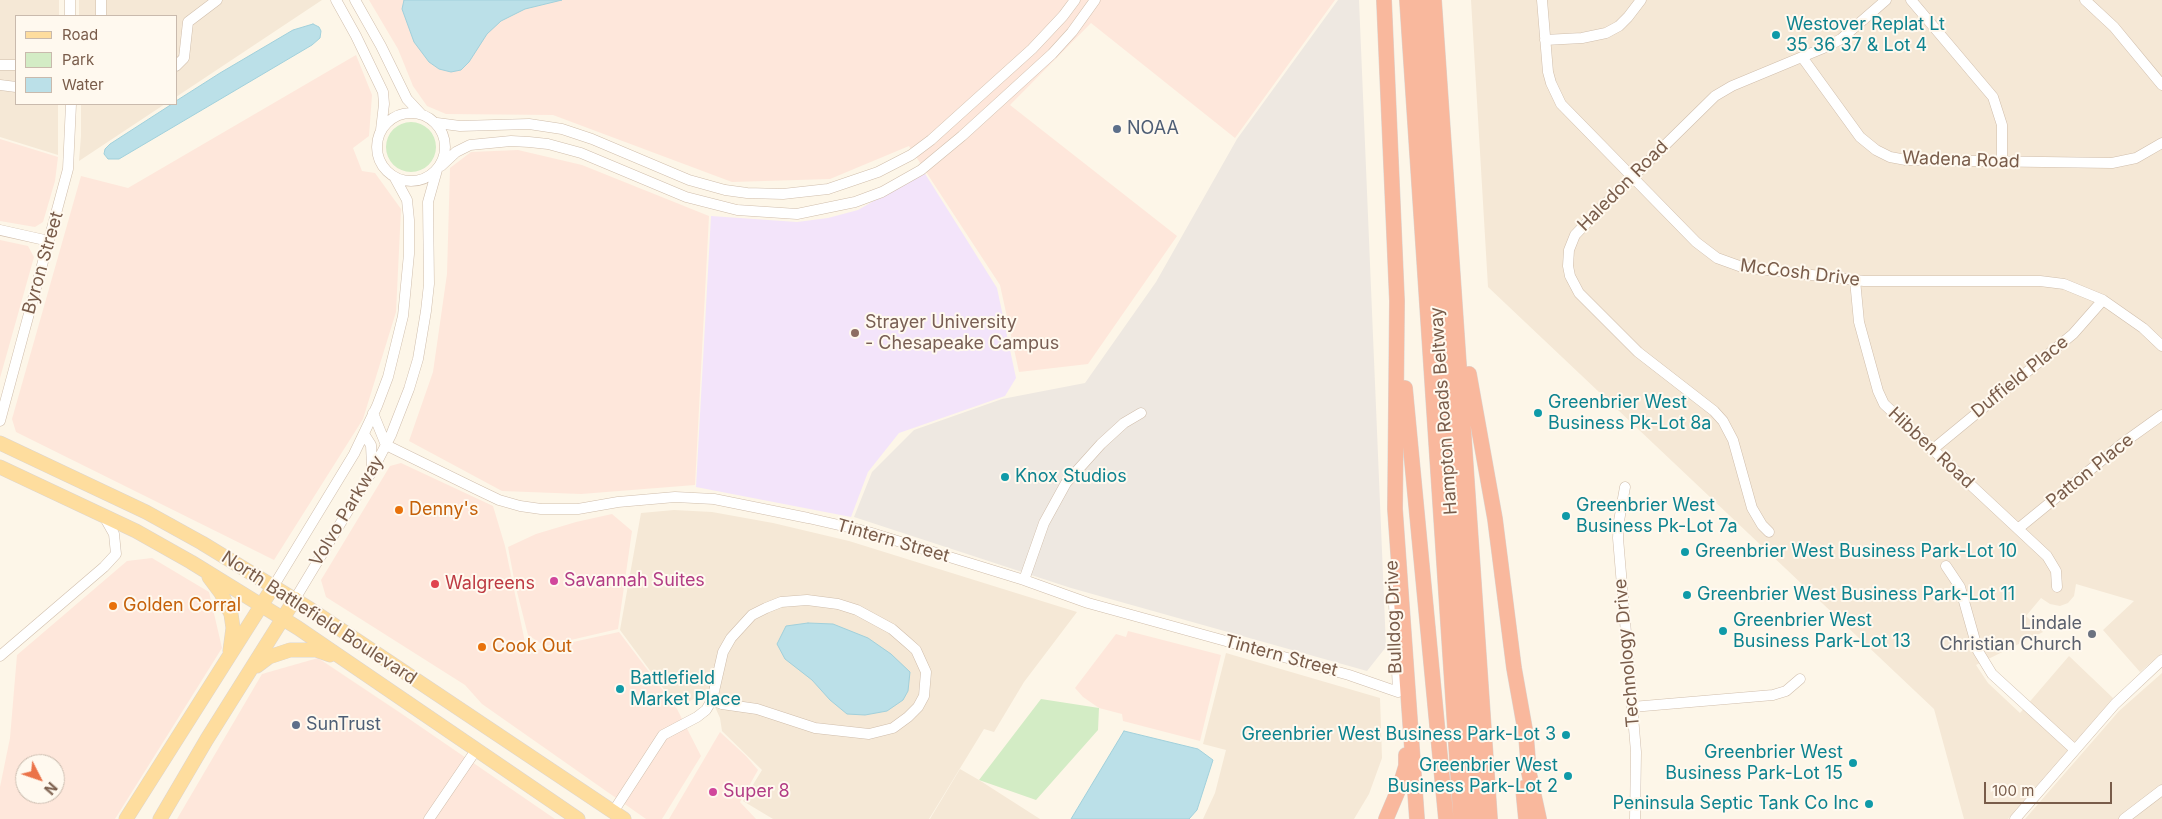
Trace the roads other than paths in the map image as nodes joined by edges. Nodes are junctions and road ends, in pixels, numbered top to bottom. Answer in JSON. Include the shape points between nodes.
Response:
{"nodes":[{"id":1,"x":70,"y":0,"type":"edge"},
{"id":2,"x":101,"y":0,"type":"edge"},
{"id":3,"x":217,"y":0,"type":"edge"},
{"id":4,"x":336,"y":0,"type":"edge"},
{"id":5,"x":355,"y":0,"type":"edge"},
{"id":6,"x":1075,"y":0,"type":"edge"},
{"id":7,"x":1095,"y":0,"type":"edge"},
{"id":8,"x":1384,"y":0,"type":"edge"},
{"id":9,"x":1402,"y":0,"type":"edge"},
{"id":10,"x":1407,"y":0,"type":"edge"},
{"id":11,"x":1421,"y":0,"type":"edge"},
{"id":12,"x":1434,"y":0,"type":"edge"},
{"id":13,"x":1542,"y":0,"type":"edge"},
{"id":14,"x":1641,"y":0,"type":"edge"},
{"id":15,"x":1886,"y":0,"type":"edge"},
{"id":16,"x":1911,"y":0,"type":"edge"},
{"id":17,"x":2085,"y":0,"type":"edge"},
{"id":18,"x":70,"y":15,"type":"edge"},
{"id":19,"x":101,"y":15,"type":"edge"},
{"id":20,"x":1545,"y":40,"type":"junction"},
{"id":21,"x":1802,"y":57,"type":"junction"},
{"id":22,"x":178,"y":64,"type":"edge"},
{"id":23,"x":0,"y":65,"type":"edge"},
{"id":24,"x":15,"y":65,"type":"edge"},
{"id":25,"x":0,"y":86,"type":"edge"},
{"id":26,"x":2162,"y":86,"type":"edge"},
{"id":27,"x":15,"y":87,"type":"edge"},
{"id":28,"x":71,"y":105,"type":"edge"},
{"id":29,"x":422,"y":114,"type":"junction"},
{"id":30,"x":437,"y":123,"type":"junction"},
{"id":31,"x":381,"y":131,"type":"junction"},
{"id":32,"x":2162,"y":143,"type":"edge"},
{"id":33,"x":2002,"y":162,"type":"junction"},
{"id":34,"x":439,"y":168,"type":"junction"},
{"id":35,"x":395,"y":178,"type":"junction"},
{"id":36,"x":1632,"y":178,"type":"junction"},
{"id":37,"x":0,"y":230,"type":"edge"},
{"id":38,"x":49,"y":241,"type":"junction"},
{"id":39,"x":1855,"y":280,"type":"junction"},
{"id":40,"x":1455,"y":299,"type":"junction"},
{"id":41,"x":2103,"y":300,"type":"junction"},
{"id":42,"x":1397,"y":302,"type":"junction"},
{"id":43,"x":2162,"y":346,"type":"edge"},
{"id":44,"x":1141,"y":413,"type":"dead end"},
{"id":45,"x":373,"y":414,"type":"junction"},
{"id":46,"x":2162,"y":415,"type":"edge"},
{"id":47,"x":0,"y":421,"type":"edge"},
{"id":48,"x":364,"y":434,"type":"junction"},
{"id":49,"x":0,"y":443,"type":"edge"},
{"id":50,"x":386,"y":445,"type":"junction"},
{"id":51,"x":1932,"y":450,"type":"junction"},
{"id":52,"x":0,"y":467,"type":"edge"},
{"id":53,"x":371,"y":473,"type":"junction"},
{"id":54,"x":1625,"y":487,"type":"dead end"},
{"id":55,"x":105,"y":518,"type":"junction"},
{"id":56,"x":2019,"y":528,"type":"junction"},
{"id":57,"x":1769,"y":532,"type":"dead end"},
{"id":58,"x":1391,"y":542,"type":"dead end"},
{"id":59,"x":1946,"y":566,"type":"dead end"},
{"id":60,"x":201,"y":568,"type":"junction"},
{"id":61,"x":1024,"y":580,"type":"junction"},
{"id":62,"x":273,"y":587,"type":"junction"},
{"id":63,"x":2057,"y":587,"type":"dead end"},
{"id":64,"x":295,"y":600,"type":"junction"},
{"id":65,"x":261,"y":606,"type":"junction"},
{"id":66,"x":283,"y":619,"type":"junction"},
{"id":67,"x":230,"y":655,"type":"junction"},
{"id":68,"x":0,"y":656,"type":"edge"},
{"id":69,"x":344,"y":660,"type":"junction"},
{"id":70,"x":2162,"y":660,"type":"edge"},
{"id":71,"x":1514,"y":668,"type":"junction"},
{"id":72,"x":250,"y":671,"type":"junction"},
{"id":73,"x":1800,"y":679,"type":"dead end"},
{"id":74,"x":1403,"y":697,"type":"junction"},
{"id":75,"x":712,"y":700,"type":"junction"},
{"id":76,"x":1632,"y":707,"type":"junction"},
{"id":77,"x":2074,"y":749,"type":"junction"},
{"id":78,"x":476,"y":750,"type":"junction"},
{"id":79,"x":2162,"y":790,"type":"edge"},
{"id":80,"x":619,"y":815,"type":"edge"},
{"id":81,"x":126,"y":819,"type":"edge"},
{"id":82,"x":160,"y":819,"type":"edge"},
{"id":83,"x":429,"y":819,"type":"edge"},
{"id":84,"x":578,"y":819,"type":"edge"},
{"id":85,"x":1386,"y":819,"type":"edge"},
{"id":86,"x":1417,"y":819,"type":"edge"},
{"id":87,"x":1446,"y":819,"type":"edge"},
{"id":88,"x":1454,"y":819,"type":"edge"},
{"id":89,"x":1461,"y":819,"type":"edge"},
{"id":90,"x":1476,"y":819,"type":"edge"},
{"id":91,"x":1490,"y":819,"type":"edge"},
{"id":92,"x":1526,"y":819,"type":"edge"},
{"id":93,"x":1539,"y":819,"type":"edge"},
{"id":94,"x":1635,"y":819,"type":"edge"},
{"id":95,"x":2015,"y":819,"type":"edge"},
{"id":96,"x":2124,"y":819,"type":"edge"}],
"edges":[{"from":1,"to":18,"type":"street"},
{"from":2,"to":19,"type":"street"},
{"from":3,"to":22,"type":"street","via":[[188,22],[184,58]]},
{"from":4,"to":31,"type":"street","name":"Volvo Parkway","via":[[383,92]]},
{"from":5,"to":29,"type":"street","via":[[407,99]]},
{"from":6,"to":30,"type":"street","via":[[1032,49],[931,140],[911,155],[878,172],[828,189],[783,194],[725,190],[689,180],[562,129],[529,124],[460,126]]},
{"from":7,"to":34,"type":"street","via":[[1052,54],[962,136],[921,170],[882,192],[855,202],[797,214],[737,210],[686,197],[581,153],[529,142],[470,145],[456,152]]},
{"from":8,"to":42,"type":"highway"},
{"from":9,"to":88,"type":"highway","name":"Hampton Roads Beltway"},
{"from":10,"to":89,"type":"highway"},
{"from":11,"to":90,"type":"highway"},
{"from":12,"to":40,"type":"highway","name":"Hampton Roads Beltway"},
{"from":13,"to":20,"type":"street","name":"McCosh Drive"},
{"from":14,"to":20,"type":"street","via":[[1628,17],[1606,32],[1582,38]]},
{"from":15,"to":21,"type":"street","name":"Haledon Road","via":[[1841,39]]},
{"from":16,"to":33,"type":"street","via":[[1993,97],[2002,124]]},
{"from":17,"to":26,"type":"street","via":[[2114,27]]},
{"from":20,"to":36,"type":"street","name":"McCosh Drive","via":[[1551,83],[1561,104]]},
{"from":21,"to":33,"type":"street","name":"Wadena Road","via":[[1860,137],[1876,150],[1906,160]]},
{"from":21,"to":36,"type":"street","name":"Haledon Road","via":[[1715,96]]},
{"from":23,"to":24,"type":"street"},
{"from":25,"to":27,"type":"street"},
{"from":28,"to":38,"type":"street","name":"Byron Street","via":[[68,169]]},
{"from":29,"to":30,"type":"street"},
{"from":29,"to":31,"type":"street","via":[[398,115]]},
{"from":30,"to":34,"type":"street","name":"Volvo Parkway","via":[[446,148]]},
{"from":31,"to":35,"type":"street","name":"Volvo Parkway","via":[[378,155],[384,168]]},
{"from":32,"to":33,"type":"street","name":"Wadena Road","via":[[2148,153],[2125,161]]},
{"from":34,"to":35,"type":"street","via":[[428,178],[417,181]]},
{"from":34,"to":50,"type":"street","name":"Volvo Parkway","via":[[428,202],[429,284],[423,333],[409,389]]},
{"from":35,"to":45,"type":"street","name":"Volvo Parkway","via":[[407,200],[407,285],[396,347]]},
{"from":36,"to":39,"type":"street","name":"McCosh Drive","via":[[1696,242],[1717,258],[1742,268]]},
{"from":36,"to":57,"type":"street","name":"Haledon Road","via":[[1573,238],[1568,260],[1572,282],[1638,352],[1723,421],[1733,440],[1752,508]]},
{"from":37,"to":38,"type":"street"},
{"from":38,"to":47,"type":"street","name":"Byron Street"},
{"from":39,"to":41,"type":"street","name":"McCosh Drive","via":[[2040,281],[2071,286]]},
{"from":39,"to":51,"type":"street","name":"Hibben Road","via":[[1860,322],[1878,391],[1891,412]]},
{"from":40,"to":71,"type":"highway","via":[[1495,519]]},
{"from":40,"to":91,"type":"highway","name":"Hampton Roads Beltway"},
{"from":41,"to":43,"type":"street","name":"McCosh Drive","via":[[2143,328]]},
{"from":41,"to":51,"type":"street","name":"Duffield Place","via":[[2073,334]]},
{"from":42,"to":74,"type":"highway","via":[[1395,509]]},
{"from":42,"to":87,"type":"highway"},
{"from":44,"to":61,"type":"street","via":[[1124,423],[1101,444],[1066,483],[1039,534]]},
{"from":45,"to":48,"type":"street","name":"Volvo Parkway"},
{"from":45,"to":50,"type":"street"},
{"from":46,"to":56,"type":"street","name":"Patton Place"},
{"from":48,"to":53,"type":"street","via":[[373,450]]},
{"from":48,"to":62,"type":"street","name":"Volvo Parkway"},
{"from":49,"to":62,"type":"main road","name":"North Battlefield Boulevard","via":[[146,512]]},
{"from":50,"to":53,"type":"street","name":"Volvo Parkway"},
{"from":50,"to":61,"type":"street","name":"Tintern Street","via":[[484,493],[520,506],[578,509],[654,498],[714,499],[857,529]]},
{"from":51,"to":56,"type":"street","name":"Hibben Road"},
{"from":52,"to":55,"type":"main road","name":"North Battlefield Boulevard"},
{"from":53,"to":64,"type":"street","name":"Volvo Parkway"},
{"from":54,"to":76,"type":"street","name":"Technology Drive","via":[[1618,538]]},
{"from":55,"to":60,"type":"main road","name":"North Battlefield Boulevard","via":[[136,531]]},
{"from":55,"to":68,"type":"street","via":[[114,534],[116,554]]},
{"from":56,"to":63,"type":"street","name":"Hibben Road","via":[[2053,564]]},
{"from":58,"to":74,"type":"street","name":"Bulldog Drive"},
{"from":59,"to":77,"type":"street","via":[[1960,587],[1978,651],[1992,674]]},
{"from":60,"to":65,"type":"main road","name":"North Battlefield Boulevard"},
{"from":60,"to":67,"type":"main road","via":[[221,593],[231,614]]},
{"from":61,"to":74,"type":"street","name":"Tintern Street","via":[[1092,605],[1349,675]]},
{"from":62,"to":64,"type":"main road","name":"North Battlefield Boulevard"},
{"from":62,"to":65,"type":"main road","name":"Volvo Parkway"},
{"from":64,"to":66,"type":"main road","name":"Volvo Parkway"},
{"from":64,"to":80,"type":"main road","name":"North Battlefield Boulevard"},
{"from":65,"to":66,"type":"main road","name":"North Battlefield Boulevard"},
{"from":65,"to":67,"type":"main road","name":"Volvo Parkway"},
{"from":66,"to":69,"type":"main road","name":"North Battlefield Boulevard"},
{"from":66,"to":72,"type":"main road","name":"Volvo Parkway"},
{"from":67,"to":81,"type":"main road","name":"Volvo Parkway"},
{"from":69,"to":72,"type":"main road","via":[[316,650],[290,650],[269,657]]},
{"from":69,"to":78,"type":"main road","name":"North Battlefield Boulevard"},
{"from":70,"to":77,"type":"street"},
{"from":71,"to":92,"type":"highway"},
{"from":71,"to":93,"type":"highway","via":[[1529,774]]},
{"from":72,"to":82,"type":"main road","name":"Volvo Parkway"},
{"from":73,"to":76,"type":"street","via":[[1786,691],[1773,695]]},
{"from":74,"to":85,"type":"highway","via":[[1406,766]]},
{"from":74,"to":86,"type":"highway"},
{"from":75,"to":75,"type":"street","via":[[723,652],[740,626],[766,608],[796,600],[838,604],[875,618],[916,650],[926,672],[924,696],[918,707],[888,730],[869,734],[815,728],[757,709]]},
{"from":75,"to":80,"type":"street","via":[[697,717],[664,735]]},
{"from":76,"to":94,"type":"street","name":"Technology Drive","via":[[1636,752]]},
{"from":77,"to":95,"type":"street"},
{"from":78,"to":83,"type":"street"},
{"from":78,"to":84,"type":"main road","name":"North Battlefield Boulevard"},
{"from":79,"to":96,"type":"street"}]}
